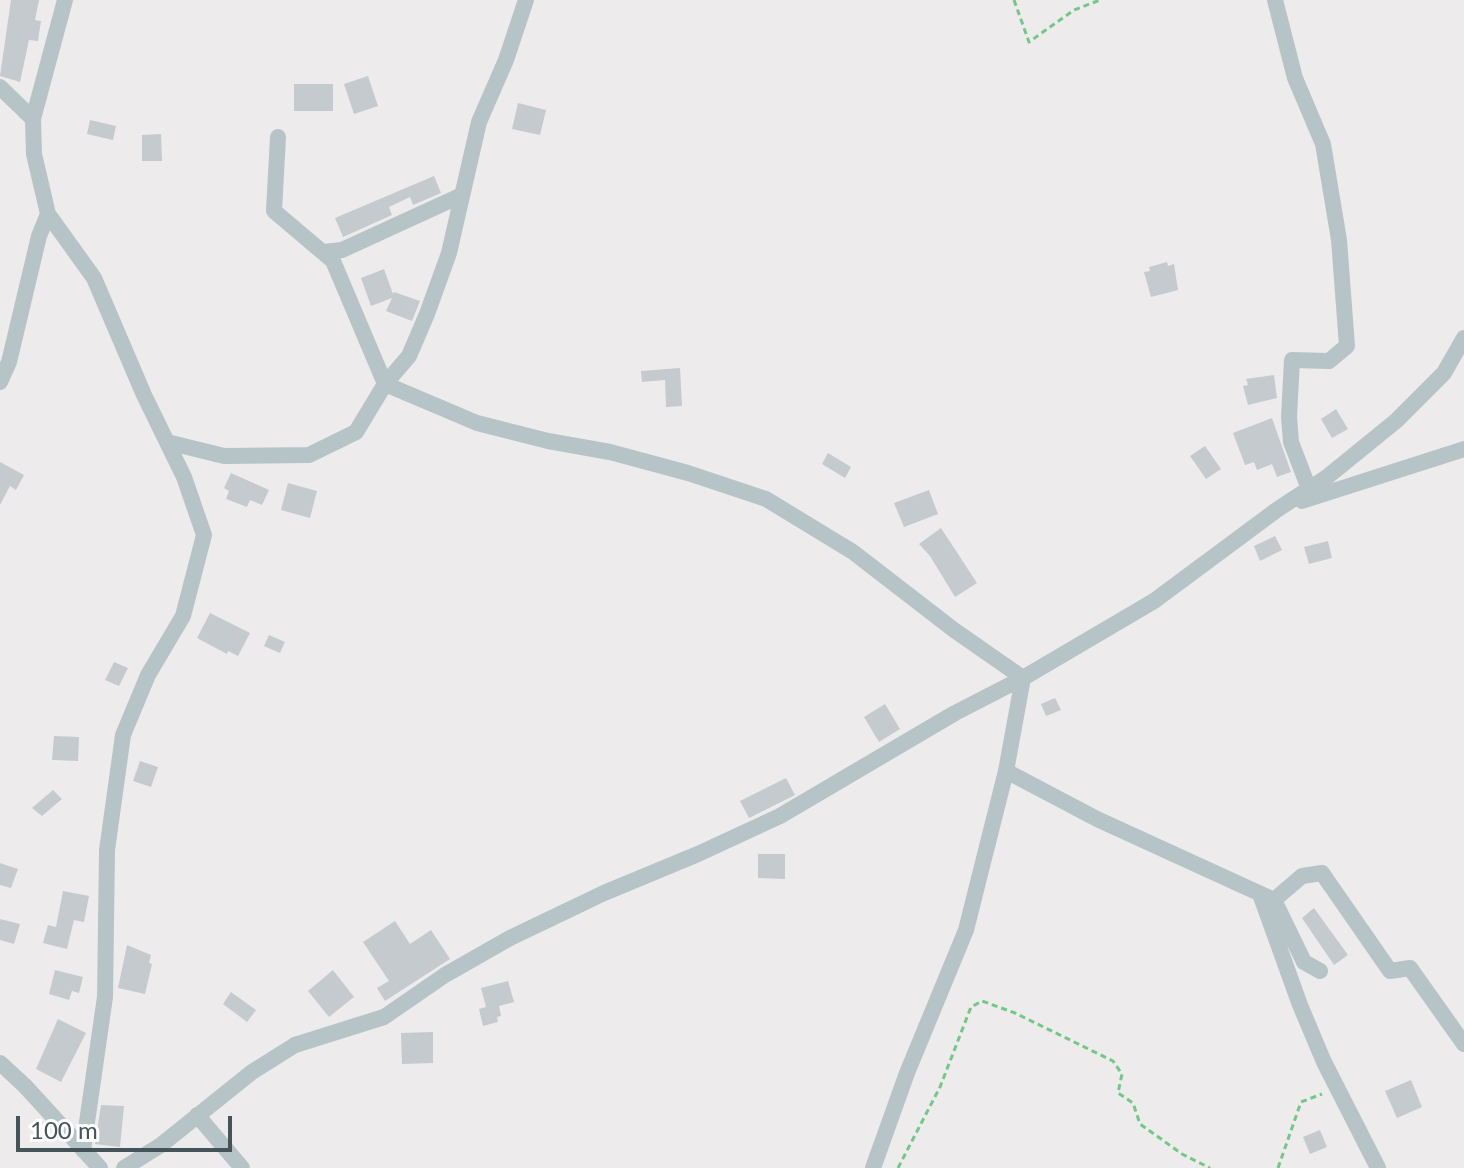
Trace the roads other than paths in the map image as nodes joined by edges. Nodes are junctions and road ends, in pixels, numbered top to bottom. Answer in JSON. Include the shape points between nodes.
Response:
{"nodes":[{"id":1,"x":65,"y":0,"type":"edge"},
{"id":2,"x":526,"y":0,"type":"edge"},
{"id":3,"x":1275,"y":0,"type":"edge"},
{"id":4,"x":0,"y":87,"type":"edge"},
{"id":5,"x":33,"y":119,"type":"junction"},
{"id":6,"x":278,"y":137,"type":"dead end"},
{"id":7,"x":462,"y":195,"type":"junction"},
{"id":8,"x":48,"y":214,"type":"junction"},
{"id":9,"x":323,"y":252,"type":"junction"},
{"id":10,"x":1464,"y":338,"type":"edge"},
{"id":11,"x":0,"y":382,"type":"edge"},
{"id":12,"x":385,"y":384,"type":"junction"},
{"id":13,"x":167,"y":442,"type":"junction"},
{"id":14,"x":1464,"y":449,"type":"edge"},
{"id":15,"x":1309,"y":489,"type":"junction"},
{"id":16,"x":1278,"y":509,"type":"junction"},
{"id":17,"x":1023,"y":678,"type":"junction"},
{"id":18,"x":1006,"y":771,"type":"junction"},
{"id":19,"x":1267,"y":897,"type":"junction"},
{"id":20,"x":1320,"y":971,"type":"dead end"},
{"id":21,"x":1464,"y":1044,"type":"edge"},
{"id":22,"x":0,"y":1063,"type":"edge"},
{"id":23,"x":197,"y":1115,"type":"junction"},
{"id":24,"x":83,"y":1150,"type":"junction"},
{"id":25,"x":100,"y":1168,"type":"edge"},
{"id":26,"x":124,"y":1168,"type":"edge"},
{"id":27,"x":242,"y":1168,"type":"edge"},
{"id":28,"x":873,"y":1168,"type":"edge"},
{"id":29,"x":1378,"y":1168,"type":"edge"}],
"edges":[{"from":1,"to":5,"type":"street"},
{"from":2,"to":7,"type":"street","via":[[479,122]]},
{"from":3,"to":15,"type":"street","via":[[1295,78],[1323,144],[1339,240],[1347,346],[1329,361],[1292,360],[1291,442]]},
{"from":4,"to":5,"type":"street"},
{"from":5,"to":8,"type":"street","via":[[34,154]]},
{"from":6,"to":9,"type":"street","via":[[274,211]]},
{"from":7,"to":9,"type":"street","via":[[342,250]]},
{"from":7,"to":12,"type":"street","via":[[427,314],[409,356]]},
{"from":8,"to":11,"type":"street"},
{"from":8,"to":13,"type":"street","via":[[94,278]]},
{"from":9,"to":12,"type":"street","via":[[333,261]]},
{"from":10,"to":15,"type":"street","via":[[1444,373],[1423,395]]},
{"from":12,"to":13,"type":"street","via":[[356,432],[309,455],[224,456]]},
{"from":12,"to":17,"type":"street","via":[[477,423],[610,452],[766,499],[853,552]]},
{"from":13,"to":24,"type":"street","via":[[204,535],[183,616],[148,675],[123,735],[107,850],[105,997]]},
{"from":14,"to":16,"type":"street"},
{"from":15,"to":16,"type":"street"},
{"from":16,"to":17,"type":"street","via":[[1154,601]]},
{"from":17,"to":18,"type":"street"},
{"from":17,"to":23,"type":"street","via":[[780,816],[510,938],[384,1017],[295,1045]]},
{"from":18,"to":19,"type":"street"},
{"from":18,"to":28,"type":"street","via":[[966,930]]},
{"from":19,"to":20,"type":"street","via":[[1304,962]]},
{"from":19,"to":21,"type":"street","via":[[1302,876],[1322,873],[1390,971],[1410,968]]},
{"from":19,"to":29,"type":"street","via":[[1300,1005]]},
{"from":22,"to":24,"type":"street"},
{"from":23,"to":26,"type":"street"},
{"from":23,"to":27,"type":"street"},
{"from":24,"to":25,"type":"street"}]}
